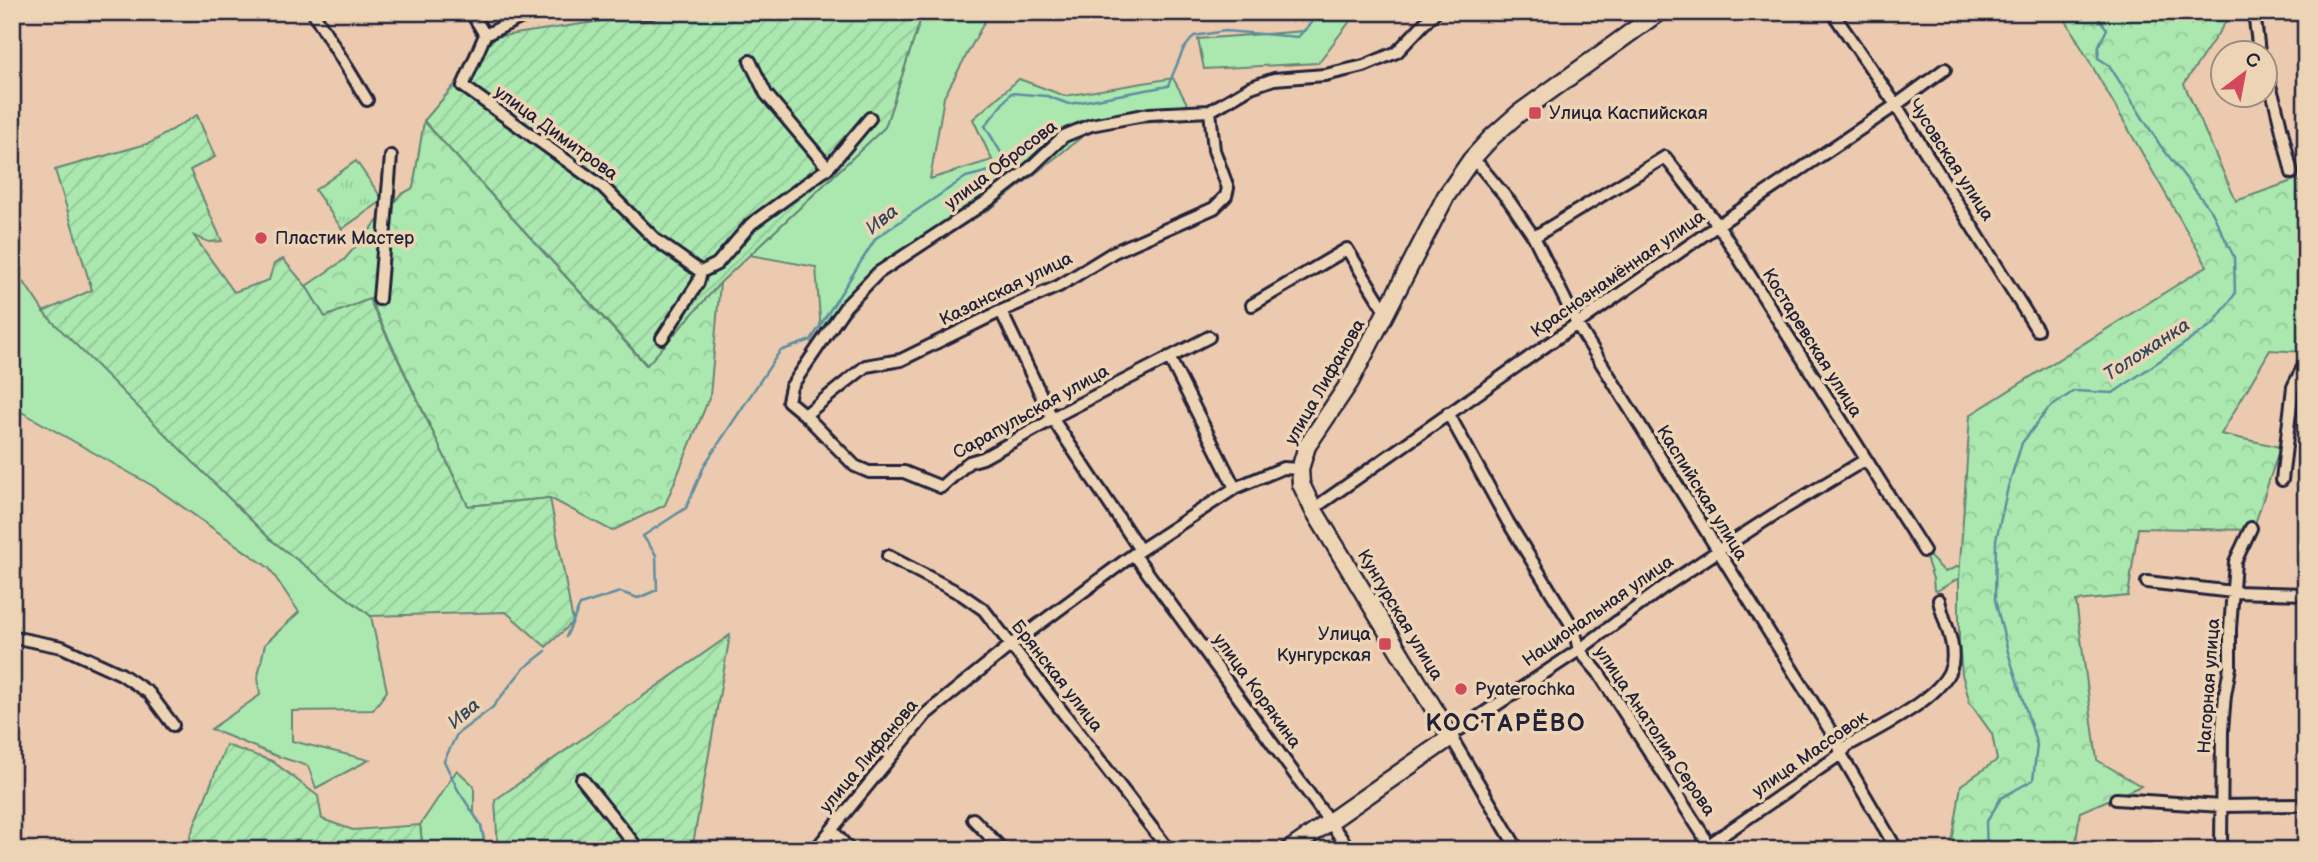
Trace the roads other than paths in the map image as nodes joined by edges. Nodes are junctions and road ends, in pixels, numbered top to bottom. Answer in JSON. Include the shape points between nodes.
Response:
{"nodes":[{"id":1,"x":313,"y":12,"type":"edge"},
{"id":2,"x":471,"y":12,"type":"edge"},
{"id":3,"x":543,"y":12,"type":"edge"},
{"id":4,"x":632,"y":12,"type":"edge"},
{"id":5,"x":652,"y":12,"type":"edge"},
{"id":6,"x":1435,"y":12,"type":"edge"},
{"id":7,"x":1659,"y":12,"type":"edge"},
{"id":8,"x":1832,"y":12,"type":"edge"},
{"id":9,"x":2254,"y":12,"type":"edge"},
{"id":10,"x":485,"y":35,"type":"junction"},
{"id":11,"x":2257,"y":38,"type":"edge"},
{"id":12,"x":750,"y":61,"type":"dead end"},
{"id":13,"x":1945,"y":69,"type":"dead end"},
{"id":14,"x":367,"y":100,"type":"dead end"},
{"id":15,"x":1896,"y":105,"type":"junction"},
{"id":16,"x":2276,"y":108,"type":"edge"},
{"id":17,"x":1210,"y":111,"type":"junction"},
{"id":18,"x":870,"y":118,"type":"dead end"},
{"id":19,"x":391,"y":156,"type":"dead end"},
{"id":20,"x":1471,"y":160,"type":"junction"},
{"id":21,"x":828,"y":168,"type":"junction"},
{"id":22,"x":2292,"y":173,"type":"dead end"},
{"id":23,"x":1718,"y":225,"type":"junction"},
{"id":24,"x":1534,"y":237,"type":"junction"},
{"id":25,"x":701,"y":272,"type":"junction"},
{"id":26,"x":379,"y":299,"type":"dead end"},
{"id":27,"x":1252,"y":304,"type":"dead end"},
{"id":28,"x":1001,"y":311,"type":"junction"},
{"id":29,"x":1387,"y":314,"type":"junction"},
{"id":30,"x":1577,"y":324,"type":"junction"},
{"id":31,"x":2037,"y":330,"type":"dead end"},
{"id":32,"x":1209,"y":337,"type":"dead end"},
{"id":33,"x":662,"y":338,"type":"dead end"},
{"id":34,"x":1169,"y":357,"type":"junction"},
{"id":35,"x":2306,"y":361,"type":"edge"},
{"id":36,"x":1448,"y":413,"type":"junction"},
{"id":37,"x":805,"y":415,"type":"junction"},
{"id":38,"x":1052,"y":418,"type":"junction"},
{"id":39,"x":1865,"y":460,"type":"junction"},
{"id":40,"x":1300,"y":468,"type":"junction"},
{"id":41,"x":2282,"y":480,"type":"dead end"},
{"id":42,"x":1235,"y":488,"type":"junction"},
{"id":43,"x":1313,"y":509,"type":"junction"},
{"id":44,"x":2251,"y":528,"type":"dead end"},
{"id":45,"x":1718,"y":551,"type":"junction"},
{"id":46,"x":1924,"y":551,"type":"dead end"},
{"id":47,"x":1137,"y":552,"type":"junction"},
{"id":48,"x":888,"y":556,"type":"dead end"},
{"id":49,"x":2147,"y":582,"type":"dead end"},
{"id":50,"x":2233,"y":592,"type":"junction"},
{"id":51,"x":2306,"y":594,"type":"edge"},
{"id":52,"x":1939,"y":600,"type":"dead end"},
{"id":53,"x":12,"y":637,"type":"edge"},
{"id":54,"x":1011,"y":645,"type":"junction"},
{"id":55,"x":1579,"y":650,"type":"junction"},
{"id":56,"x":173,"y":725,"type":"dead end"},
{"id":57,"x":1451,"y":737,"type":"junction"},
{"id":58,"x":1841,"y":754,"type":"junction"},
{"id":59,"x":582,"y":779,"type":"dead end"},
{"id":60,"x":2116,"y":799,"type":"dead end"},
{"id":61,"x":2306,"y":805,"type":"edge"},
{"id":62,"x":2221,"y":806,"type":"junction"},
{"id":63,"x":973,"y":819,"type":"dead end"},
{"id":64,"x":1330,"y":821,"type":"junction"},
{"id":65,"x":832,"y":830,"type":"junction"},
{"id":66,"x":1705,"y":849,"type":"edge"},
{"id":67,"x":639,"y":850,"type":"edge"},
{"id":68,"x":815,"y":850,"type":"edge"},
{"id":69,"x":850,"y":850,"type":"edge"},
{"id":70,"x":1003,"y":850,"type":"edge"},
{"id":71,"x":1169,"y":850,"type":"edge"},
{"id":72,"x":1289,"y":850,"type":"edge"},
{"id":73,"x":1350,"y":850,"type":"edge"},
{"id":74,"x":1518,"y":850,"type":"edge"},
{"id":75,"x":1897,"y":850,"type":"edge"},
{"id":76,"x":2221,"y":850,"type":"edge"}],
"edges":[{"from":1,"to":14,"type":"street"},
{"from":2,"to":10,"type":"street"},
{"from":3,"to":10,"type":"street"},
{"from":4,"to":5,"type":"street"},
{"from":6,"to":17,"type":"street","name":"улица Обросова","via":[[1397,52],[1325,75],[1274,79]]},
{"from":7,"to":20,"type":"street","name":"улица Лифанова","via":[[1518,114]]},
{"from":8,"to":15,"type":"street","name":"Чусовская улица"},
{"from":9,"to":11,"type":"street"},
{"from":10,"to":25,"type":"street","name":"улица Димитрова","via":[[463,86],[603,187],[656,240]]},
{"from":12,"to":21,"type":"street","via":[[766,94]]},
{"from":13,"to":15,"type":"street","name":"Краснознамённая улица"},
{"from":15,"to":23,"type":"street","name":"Краснознамённая улица"},
{"from":15,"to":31,"type":"street","name":"Чусовская улица"},
{"from":16,"to":22,"type":"street"},
{"from":17,"to":28,"type":"street","name":"Казанская улица","via":[[1214,150],[1228,188],[1214,208],[1114,252],[1059,286]]},
{"from":17,"to":37,"type":"street","name":"улица Обросова","via":[[1149,114],[1091,125],[1064,136],[989,200],[878,274],[846,306],[792,387],[788,401]]},
{"from":18,"to":21,"type":"street"},
{"from":19,"to":26,"type":"street"},
{"from":20,"to":24,"type":"street","name":"Каспийская улица","via":[[1510,202]]},
{"from":20,"to":29,"type":"street","name":"улица Лифанова","via":[[1446,196]]},
{"from":21,"to":25,"type":"street","via":[[751,224],[717,264]]},
{"from":23,"to":24,"type":"street","name":"Костаревская улица","via":[[1665,157]]},
{"from":23,"to":30,"type":"street","name":"Краснознамённая улица"},
{"from":23,"to":39,"type":"street","name":"Костаревская улица"},
{"from":24,"to":30,"type":"street","name":"Каспийская улица"},
{"from":25,"to":33,"type":"street"},
{"from":27,"to":29,"type":"street","via":[[1347,249]]},
{"from":28,"to":37,"type":"street","name":"Казанская улица","via":[[901,360],[866,366]]},
{"from":28,"to":38,"type":"street","name":"улица Корякина"},
{"from":29,"to":40,"type":"street","name":"улица Лифанова","via":[[1350,382],[1307,446]]},
{"from":30,"to":36,"type":"street","name":"Краснознамённая улица"},
{"from":30,"to":45,"type":"street","name":"Каспийская улица"},
{"from":32,"to":34,"type":"street","name":"Сарапульская улица"},
{"from":34,"to":38,"type":"street","name":"Сарапульская улица"},
{"from":34,"to":42,"type":"street"},
{"from":35,"to":41,"type":"street","via":[[2292,387]]},
{"from":36,"to":43,"type":"street","name":"Краснознамённая улица"},
{"from":36,"to":55,"type":"street","name":"улица Анатолия Серова","via":[[1574,629]]},
{"from":37,"to":38,"type":"street","name":"Сарапульская улица","via":[[855,466],[869,472],[904,472],[941,487],[969,462]]},
{"from":38,"to":47,"type":"street","name":"улица Корякина"},
{"from":39,"to":45,"type":"street","name":"Национальная улица"},
{"from":39,"to":46,"type":"street","name":"Костаревская улица"},
{"from":40,"to":42,"type":"street","name":"улица Лифанова","via":[[1283,468]]},
{"from":40,"to":43,"type":"street","name":"Кунгурская улица","via":[[1301,484]]},
{"from":42,"to":47,"type":"street","name":"улица Лифанова"},
{"from":43,"to":57,"type":"street","name":"Кунгурская улица"},
{"from":44,"to":50,"type":"street","name":"Нагорная улица","via":[[2235,562]]},
{"from":45,"to":55,"type":"street","name":"Национальная улица"},
{"from":45,"to":58,"type":"street","name":"Каспийская улица"},
{"from":47,"to":54,"type":"street","name":"улица Лифанова"},
{"from":47,"to":64,"type":"street","name":"улица Корякина"},
{"from":48,"to":54,"type":"street","name":"Брянская улица","via":[[984,610]]},
{"from":49,"to":50,"type":"street"},
{"from":50,"to":51,"type":"street"},
{"from":50,"to":62,"type":"street","name":"Нагорная улица"},
{"from":52,"to":58,"type":"street","name":"улица Массовок","via":[[1951,640],[1952,664],[1939,687]]},
{"from":53,"to":56,"type":"street","via":[[62,647],[121,674],[149,693]]},
{"from":54,"to":65,"type":"street","name":"улица Лифанова","via":[[926,713]]},
{"from":54,"to":71,"type":"street","name":"Брянская улица"},
{"from":55,"to":57,"type":"street","name":"Национальная улица"},
{"from":55,"to":66,"type":"street","name":"улица Анатолия Серова","via":[[1696,823]]},
{"from":57,"to":64,"type":"street","name":"Национальная улица"},
{"from":57,"to":74,"type":"street","name":"Кунгурская улица"},
{"from":58,"to":66,"type":"street","name":"улица Массовок"},
{"from":58,"to":75,"type":"street","name":"Каспийская улица"},
{"from":59,"to":67,"type":"street"},
{"from":60,"to":62,"type":"street"},
{"from":61,"to":62,"type":"street"},
{"from":62,"to":76,"type":"street","name":"Нагорная улица"},
{"from":63,"to":70,"type":"street"},
{"from":64,"to":72,"type":"street","name":"Национальная улица"},
{"from":64,"to":73,"type":"street","name":"улица Корякина"},
{"from":65,"to":68,"type":"street","name":"улица Лифанова"},
{"from":65,"to":69,"type":"street"}]}
